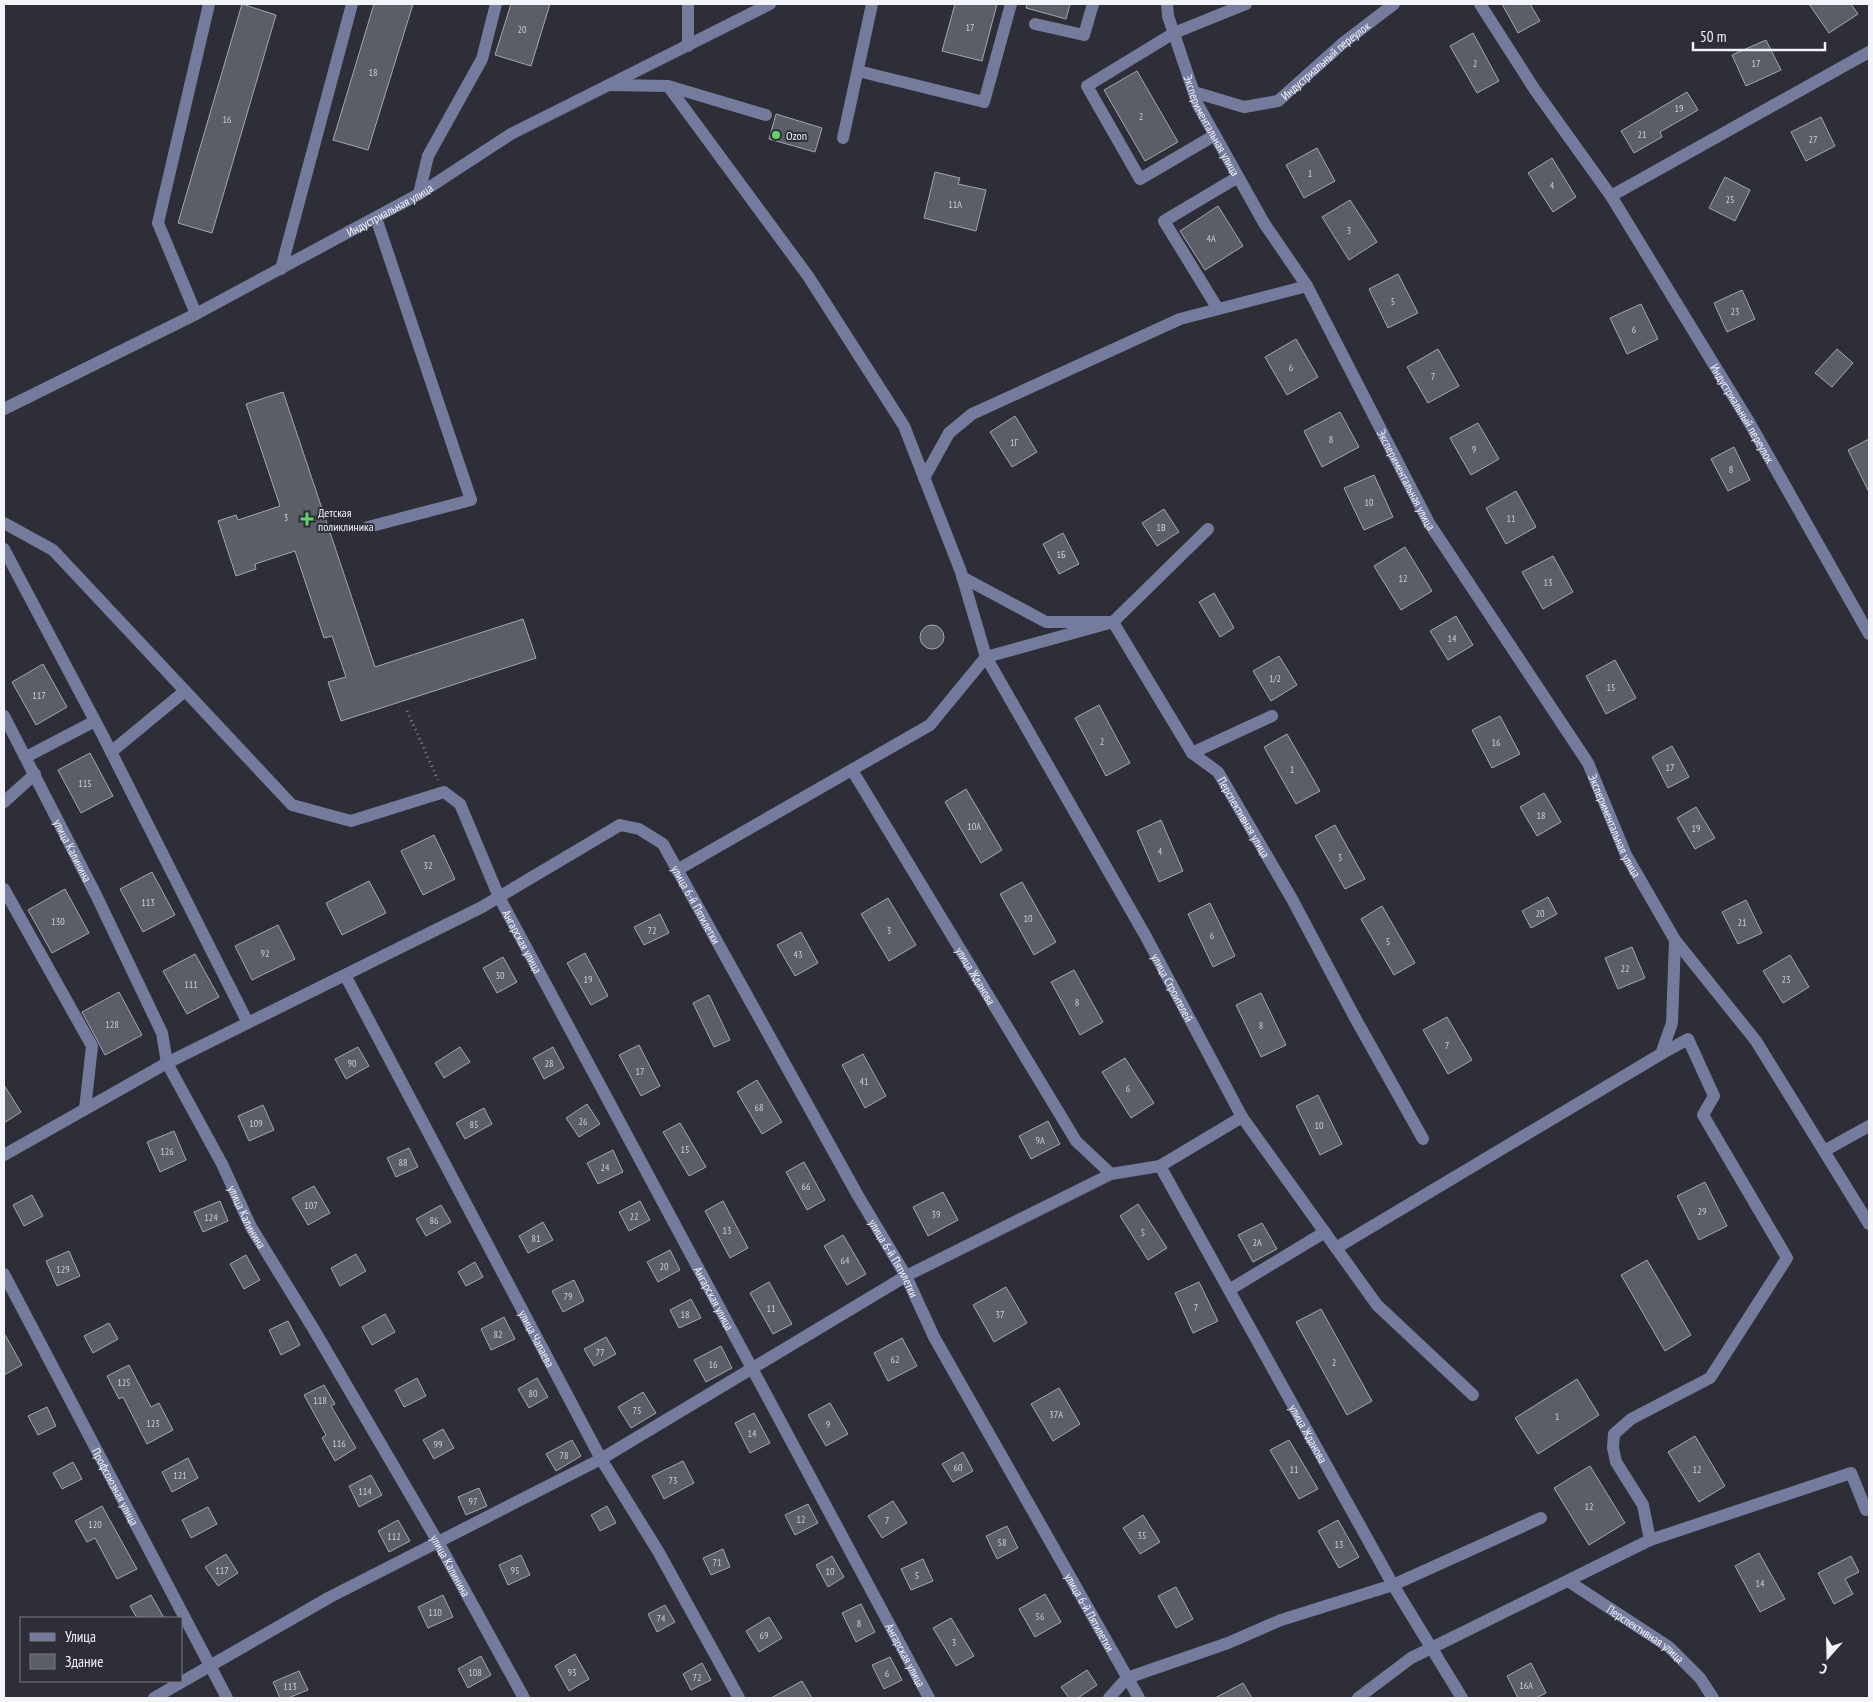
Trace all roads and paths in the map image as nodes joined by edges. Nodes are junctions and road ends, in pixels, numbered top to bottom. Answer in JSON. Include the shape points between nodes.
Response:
{"nodes":[{"id":1,"x":210,"y":4,"type":"edge"},
{"id":2,"x":352,"y":4,"type":"edge"},
{"id":3,"x":496,"y":4,"type":"edge"},
{"id":4,"x":688,"y":4,"type":"edge"},
{"id":5,"x":770,"y":4,"type":"edge"},
{"id":6,"x":872,"y":4,"type":"edge"},
{"id":7,"x":1011,"y":4,"type":"edge"},
{"id":8,"x":1093,"y":4,"type":"edge"},
{"id":9,"x":1167,"y":4,"type":"edge"},
{"id":10,"x":1246,"y":4,"type":"edge"},
{"id":11,"x":1394,"y":4,"type":"edge"},
{"id":12,"x":1480,"y":4,"type":"edge"},
{"id":13,"x":1035,"y":24,"type":"dead end"},
{"id":14,"x":1174,"y":33,"type":"junction"},
{"id":15,"x":688,"y":46,"type":"junction"},
{"id":16,"x":1869,"y":52,"type":"edge"},
{"id":17,"x":858,"y":71,"type":"junction"},
{"id":18,"x":609,"y":85,"type":"junction"},
{"id":19,"x":668,"y":86,"type":"junction"},
{"id":20,"x":1194,"y":92,"type":"junction"},
{"id":21,"x":766,"y":115,"type":"dead end"},
{"id":22,"x":1215,"y":135,"type":"junction"},
{"id":23,"x":843,"y":138,"type":"dead end"},
{"id":24,"x":1238,"y":177,"type":"junction"},
{"id":25,"x":419,"y":194,"type":"junction"},
{"id":26,"x":1611,"y":196,"type":"junction"},
{"id":27,"x":376,"y":218,"type":"junction"},
{"id":28,"x":281,"y":269,"type":"junction"},
{"id":29,"x":1307,"y":286,"type":"junction"},
{"id":30,"x":1218,"y":309,"type":"junction"},
{"id":31,"x":196,"y":314,"type":"junction"},
{"id":32,"x":4,"y":409,"type":"edge"},
{"id":33,"x":924,"y":478,"type":"junction"},
{"id":34,"x":4,"y":523,"type":"edge"},
{"id":35,"x":368,"y":528,"type":"dead end"},
{"id":36,"x":1208,"y":529,"type":"dead end"},
{"id":37,"x":4,"y":549,"type":"edge"},
{"id":38,"x":962,"y":577,"type":"junction"},
{"id":39,"x":1113,"y":622,"type":"junction"},
{"id":40,"x":1869,"y":634,"type":"edge"},
{"id":41,"x":986,"y":657,"type":"junction"},
{"id":42,"x":185,"y":691,"type":"junction"},
{"id":43,"x":407,"y":711,"type":"dead end"},
{"id":44,"x":4,"y":716,"type":"edge"},
{"id":45,"x":1272,"y":716,"type":"dead end"},
{"id":46,"x":95,"y":721,"type":"junction"},
{"id":47,"x":111,"y":752,"type":"junction"},
{"id":48,"x":1192,"y":753,"type":"junction"},
{"id":49,"x":26,"y":757,"type":"junction"},
{"id":50,"x":852,"y":770,"type":"junction"},
{"id":51,"x":35,"y":774,"type":"junction"},
{"id":52,"x":444,"y":792,"type":"junction"},
{"id":53,"x":4,"y":802,"type":"edge"},
{"id":54,"x":677,"y":870,"type":"junction"},
{"id":55,"x":4,"y":889,"type":"edge"},
{"id":56,"x":499,"y":896,"type":"junction"},
{"id":57,"x":1675,"y":940,"type":"junction"},
{"id":58,"x":345,"y":974,"type":"junction"},
{"id":59,"x":248,"y":1023,"type":"junction"},
{"id":60,"x":1661,"y":1054,"type":"junction"},
{"id":61,"x":167,"y":1063,"type":"junction"},
{"id":62,"x":85,"y":1109,"type":"junction"},
{"id":63,"x":1242,"y":1117,"type":"junction"},
{"id":64,"x":1869,"y":1126,"type":"edge"},
{"id":65,"x":1423,"y":1139,"type":"dead end"},
{"id":66,"x":1824,"y":1151,"type":"junction"},
{"id":67,"x":4,"y":1155,"type":"edge"},
{"id":68,"x":1160,"y":1166,"type":"junction"},
{"id":69,"x":1111,"y":1174,"type":"junction"},
{"id":70,"x":1869,"y":1224,"type":"edge"},
{"id":71,"x":1325,"y":1232,"type":"junction"},
{"id":72,"x":1336,"y":1248,"type":"junction"},
{"id":73,"x":4,"y":1274,"type":"edge"},
{"id":74,"x":906,"y":1276,"type":"junction"},
{"id":75,"x":1229,"y":1290,"type":"junction"},
{"id":76,"x":752,"y":1369,"type":"junction"},
{"id":77,"x":1473,"y":1395,"type":"dead end"},
{"id":78,"x":602,"y":1459,"type":"junction"},
{"id":79,"x":1866,"y":1510,"type":"dead end"},
{"id":80,"x":1541,"y":1518,"type":"dead end"},
{"id":81,"x":1650,"y":1540,"type":"junction"},
{"id":82,"x":438,"y":1542,"type":"junction"},
{"id":83,"x":1568,"y":1581,"type":"junction"},
{"id":84,"x":1393,"y":1585,"type":"junction"},
{"id":85,"x":1432,"y":1648,"type":"junction"},
{"id":86,"x":209,"y":1665,"type":"junction"},
{"id":87,"x":1127,"y":1678,"type":"junction"},
{"id":88,"x":182,"y":1681,"type":"edge"},
{"id":89,"x":181,"y":1682,"type":"edge"},
{"id":90,"x":154,"y":1698,"type":"edge"},
{"id":91,"x":227,"y":1698,"type":"edge"},
{"id":92,"x":524,"y":1698,"type":"edge"},
{"id":93,"x":739,"y":1698,"type":"edge"},
{"id":94,"x":930,"y":1698,"type":"edge"},
{"id":95,"x":1109,"y":1698,"type":"edge"},
{"id":96,"x":1139,"y":1698,"type":"edge"},
{"id":97,"x":1358,"y":1698,"type":"edge"},
{"id":98,"x":1462,"y":1698,"type":"edge"},
{"id":99,"x":1713,"y":1698,"type":"edge"}],
"edges":[{"from":1,"to":31,"type":"street","via":[[158,223]]},
{"from":2,"to":28,"type":"street"},
{"from":3,"to":25,"type":"street","via":[[482,59],[428,156]]},
{"from":4,"to":15,"type":"street"},
{"from":5,"to":15,"type":"street","name":"Индустриальная улица"},
{"from":6,"to":17,"type":"street"},
{"from":7,"to":17,"type":"street","via":[[984,102]]},
{"from":8,"to":13,"type":"street","via":[[1084,35]]},
{"from":9,"to":14,"type":"street","name":"Экспериментальная улица"},
{"from":10,"to":14,"type":"street"},
{"from":11,"to":20,"type":"street","name":"Индустриальный переулок","via":[[1343,43],[1278,101],[1244,107]]},
{"from":12,"to":26,"type":"street","name":"Индустриальный переулок","via":[[1535,90]]},
{"from":14,"to":20,"type":"street","name":"Экспериментальная улица"},
{"from":14,"to":22,"type":"street","via":[[1087,86],[1140,179]]},
{"from":15,"to":18,"type":"street","name":"Индустриальная улица"},
{"from":16,"to":26,"type":"street"},
{"from":17,"to":23,"type":"street"},
{"from":18,"to":19,"type":"street"},
{"from":18,"to":25,"type":"street","name":"Индустриальная улица","via":[[511,134]]},
{"from":19,"to":21,"type":"street"},
{"from":19,"to":33,"type":"street","name":"улица Строителей","via":[[808,276],[904,426]]},
{"from":20,"to":22,"type":"street","name":"Экспериментальная улица"},
{"from":22,"to":24,"type":"street","name":"Экспериментальная улица"},
{"from":24,"to":29,"type":"street","name":"Экспериментальная улица","via":[[1264,223]]},
{"from":24,"to":30,"type":"street","via":[[1164,221]]},
{"from":25,"to":27,"type":"street","name":"Индустриальная улица"},
{"from":26,"to":40,"type":"street","name":"Индустриальный переулок","via":[[1749,422]]},
{"from":27,"to":28,"type":"street","name":"Индустриальная улица"},
{"from":27,"to":35,"type":"street","via":[[471,500]]},
{"from":28,"to":31,"type":"street","name":"Индустриальная улица"},
{"from":29,"to":30,"type":"street"},
{"from":29,"to":57,"type":"street","name":"Экспериментальная улица","via":[[1429,523],[1588,763],[1626,855]]},
{"from":30,"to":33,"type":"street","via":[[1180,319],[972,414],[949,433]]},
{"from":31,"to":32,"type":"street","name":"Индустриальная улица"},
{"from":33,"to":38,"type":"street","name":"улица Строителей"},
{"from":34,"to":42,"type":"street","via":[[53,550]]},
{"from":36,"to":39,"type":"street"},
{"from":37,"to":46,"type":"street"},
{"from":38,"to":39,"type":"street","via":[[1046,622]]},
{"from":38,"to":41,"type":"street","name":"улица Строителей"},
{"from":39,"to":41,"type":"street"},
{"from":39,"to":48,"type":"street","name":"Перспективная улица"},
{"from":41,"to":50,"type":"street","via":[[930,725]]},
{"from":41,"to":63,"type":"street","name":"улица Строителей","via":[[1145,936]]},
{"from":42,"to":47,"type":"street"},
{"from":42,"to":52,"type":"street","via":[[292,805],[351,821]]},
{"from":43,"to":52,"type":"path"},
{"from":44,"to":49,"type":"street","name":"улица Калинина"},
{"from":45,"to":48,"type":"street"},
{"from":46,"to":47,"type":"street"},
{"from":46,"to":49,"type":"street"},
{"from":47,"to":59,"type":"street"},
{"from":48,"to":65,"type":"street","name":"Перспективная улица","via":[[1218,772],[1292,899]]},
{"from":49,"to":51,"type":"street","name":"улица Калинина"},
{"from":50,"to":54,"type":"street"},
{"from":50,"to":69,"type":"street","name":"улица Жданова","via":[[1076,1141]]},
{"from":51,"to":53,"type":"street"},
{"from":51,"to":61,"type":"street","name":"улица Калинина","via":[[162,1033]]},
{"from":52,"to":56,"type":"street","name":"Ангарская улица","via":[[460,804]]},
{"from":54,"to":56,"type":"street","name":"улица 6-й Пятилетки","via":[[663,844],[639,829],[620,826]]},
{"from":54,"to":74,"type":"street","name":"улица 6-й Пятилетки"},
{"from":55,"to":62,"type":"street","via":[[92,1046]]},
{"from":56,"to":58,"type":"street"},
{"from":56,"to":76,"type":"street","name":"Ангарская улица"},
{"from":57,"to":60,"type":"street","via":[[1672,1023]]},
{"from":57,"to":66,"type":"street","name":"Экспериментальная улица","via":[[1756,1041]]},
{"from":58,"to":59,"type":"street"},
{"from":58,"to":78,"type":"street","name":"улица Чапаева"},
{"from":59,"to":61,"type":"street"},
{"from":60,"to":72,"type":"street"},
{"from":60,"to":81,"type":"street","via":[[1688,1039],[1714,1096],[1703,1115],[1787,1258],[1710,1378],[1631,1419],[1614,1434],[1616,1462],[1643,1505]]},
{"from":61,"to":62,"type":"street"},
{"from":61,"to":82,"type":"street","name":"улица Калинина","via":[[222,1164],[251,1227]]},
{"from":62,"to":67,"type":"street"},
{"from":63,"to":68,"type":"street"},
{"from":63,"to":71,"type":"street","name":"улица Строителей"},
{"from":64,"to":66,"type":"street"},
{"from":66,"to":70,"type":"street","name":"Экспериментальная улица"},
{"from":68,"to":69,"type":"street"},
{"from":68,"to":75,"type":"street","name":"улица Жданова"},
{"from":69,"to":74,"type":"street"},
{"from":71,"to":72,"type":"street","name":"улица Строителей"},
{"from":71,"to":75,"type":"street"},
{"from":72,"to":77,"type":"street","name":"улица Строителей","via":[[1377,1305]]},
{"from":73,"to":86,"type":"street","name":"Профсоюзная улица"},
{"from":74,"to":76,"type":"street"},
{"from":74,"to":87,"type":"street","name":"улица 6-й Пятилетки","via":[[934,1337]]},
{"from":75,"to":84,"type":"street","name":"улица Жданова"},
{"from":76,"to":78,"type":"street"},
{"from":76,"to":94,"type":"street","name":"Ангарская улица"},
{"from":78,"to":82,"type":"street"},
{"from":78,"to":93,"type":"street","name":"улица Чапаева","via":[[658,1551]]},
{"from":79,"to":81,"type":"street","via":[[1851,1473]]},
{"from":80,"to":84,"type":"street"},
{"from":81,"to":83,"type":"street"},
{"from":82,"to":86,"type":"street"},
{"from":82,"to":92,"type":"street","name":"улица Калинина"},
{"from":83,"to":85,"type":"street"},
{"from":83,"to":99,"type":"street","name":"Перспективная улица","via":[[1669,1647],[1700,1678]]},
{"from":84,"to":85,"type":"street","name":"улица Жданова"},
{"from":84,"to":87,"type":"street","via":[[1281,1620],[1228,1643]]},
{"from":85,"to":97,"type":"street","via":[[1411,1658]]},
{"from":85,"to":98,"type":"street","name":"улица Жданова"},
{"from":86,"to":88,"type":"street"},
{"from":86,"to":91,"type":"street","name":"Профсоюзная улица"},
{"from":87,"to":95,"type":"street"},
{"from":87,"to":96,"type":"street","name":"улица 6-й Пятилетки"},
{"from":89,"to":90,"type":"street"}]}
